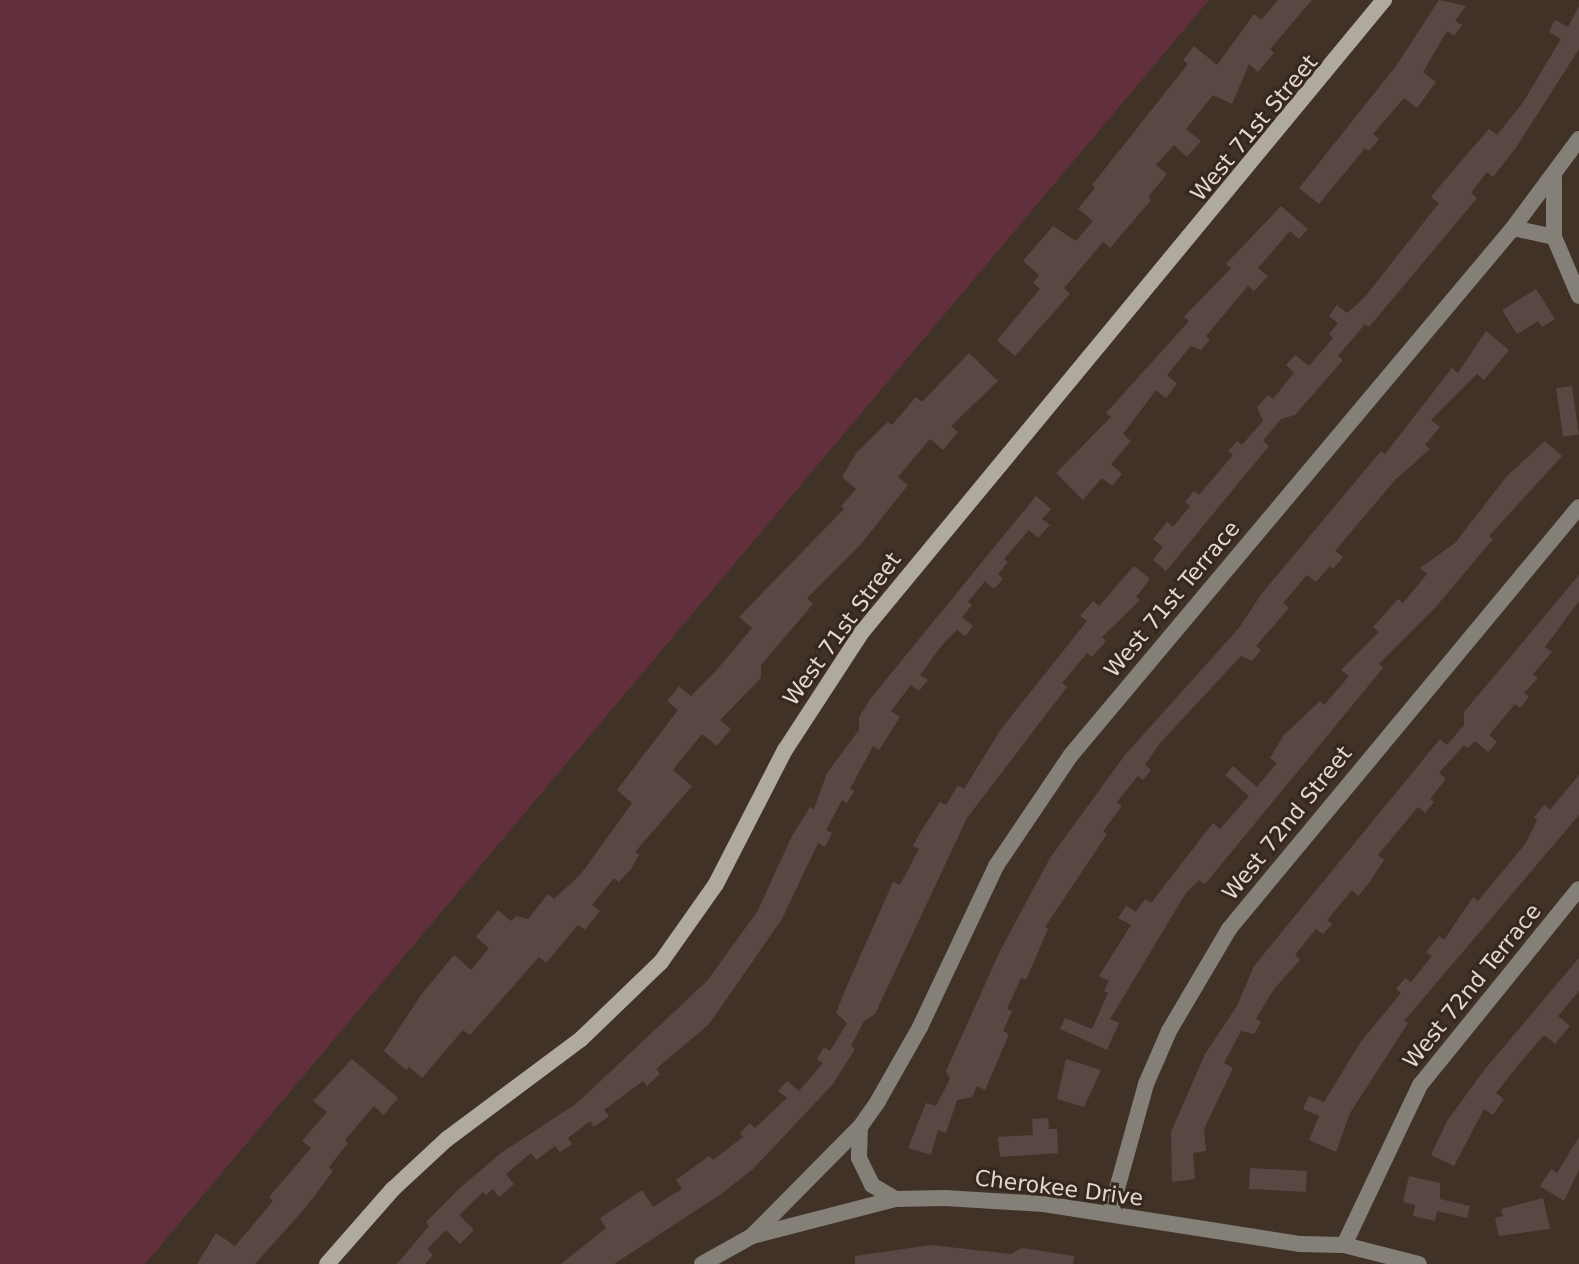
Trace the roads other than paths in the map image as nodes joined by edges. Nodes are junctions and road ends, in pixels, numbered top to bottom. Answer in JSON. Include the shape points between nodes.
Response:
{"nodes":[{"id":1,"x":1384,"y":0,"type":"edge"},
{"id":2,"x":1579,"y":139,"type":"edge"},
{"id":3,"x":1554,"y":177,"type":"junction"},
{"id":4,"x":1513,"y":228,"type":"junction"},
{"id":5,"x":1554,"y":237,"type":"junction"},
{"id":6,"x":1579,"y":296,"type":"edge"},
{"id":7,"x":1579,"y":507,"type":"edge"},
{"id":8,"x":1579,"y":889,"type":"edge"},
{"id":9,"x":860,"y":1127,"type":"junction"},
{"id":10,"x":895,"y":1199,"type":"junction"},
{"id":11,"x":1110,"y":1214,"type":"junction"},
{"id":12,"x":752,"y":1236,"type":"junction"},
{"id":13,"x":1344,"y":1245,"type":"junction"},
{"id":14,"x":327,"y":1264,"type":"edge"},
{"id":15,"x":702,"y":1264,"type":"edge"},
{"id":16,"x":1419,"y":1264,"type":"edge"}],
"edges":[{"from":1,"to":14,"type":"street","name":"West 71st Street","via":[[862,632],[785,750],[716,884],[661,962],[581,1039],[447,1139],[393,1189]]},
{"from":2,"to":3,"type":"street","name":"West 71st Terrace"},
{"from":3,"to":4,"type":"street","name":"West 71st Terrace"},
{"from":3,"to":5,"type":"street"},
{"from":4,"to":5,"type":"street"},
{"from":4,"to":9,"type":"street","name":"West 71st Terrace","via":[[1071,755],[996,866],[920,1027]]},
{"from":5,"to":6,"type":"street"},
{"from":7,"to":11,"type":"street","name":"West 72nd Street","via":[[1229,929],[1177,1017],[1146,1084]]},
{"from":8,"to":13,"type":"street","name":"West 72nd Terrace","via":[[1420,1085]]},
{"from":9,"to":10,"type":"street","via":[[859,1158],[872,1185]]},
{"from":9,"to":12,"type":"street","name":"West 71st Terrace"},
{"from":10,"to":11,"type":"street","name":"Cherokee Drive","via":[[1012,1200]]},
{"from":10,"to":12,"type":"street","name":"Cherokee Drive"},
{"from":11,"to":13,"type":"street","name":"Cherokee Drive","via":[[1299,1244]]},
{"from":12,"to":15,"type":"street","name":"Cherokee Drive"},
{"from":13,"to":16,"type":"street","name":"Cherokee Drive"}]}
